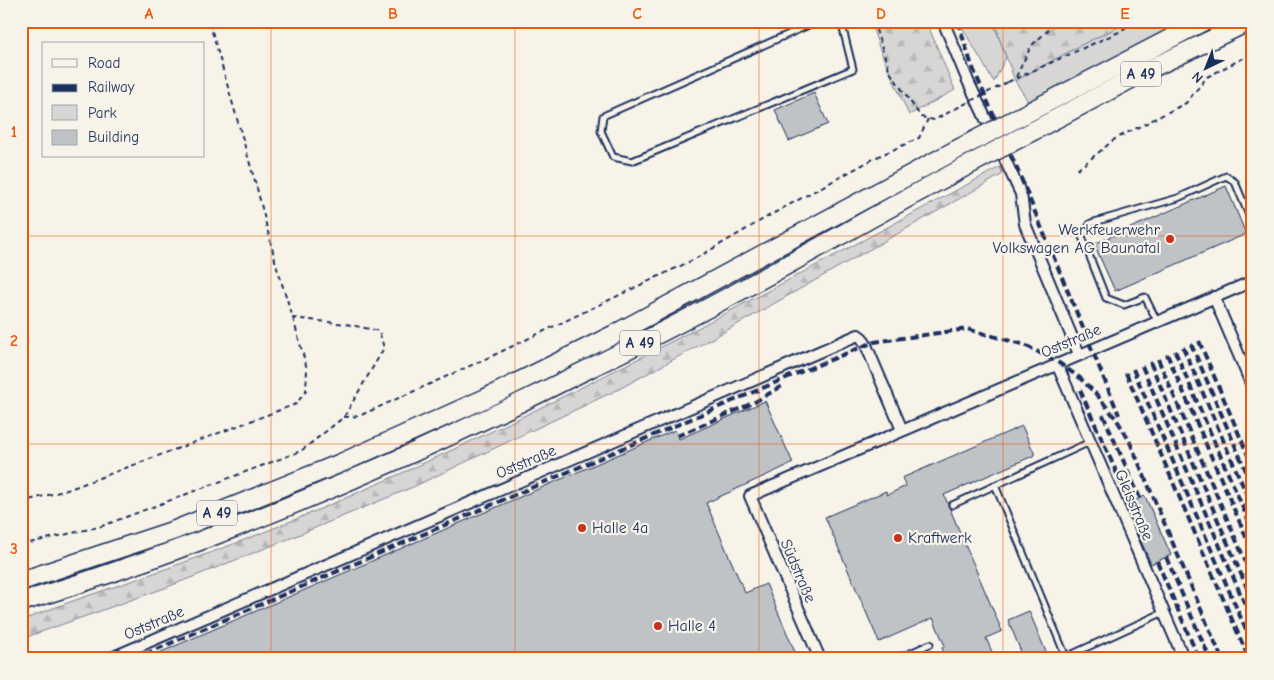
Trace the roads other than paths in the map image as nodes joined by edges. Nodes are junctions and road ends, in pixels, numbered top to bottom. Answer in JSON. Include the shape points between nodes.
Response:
{"nodes":[{"id":1,"x":818,"y":21,"type":"edge"},
{"id":2,"x":841,"y":21,"type":"edge"},
{"id":3,"x":943,"y":21,"type":"edge"},
{"id":4,"x":1204,"y":21,"type":"edge"},
{"id":5,"x":1250,"y":21,"type":"edge"},
{"id":6,"x":1253,"y":225,"type":"edge"},
{"id":7,"x":1253,"y":281,"type":"edge"},
{"id":8,"x":1214,"y":298,"type":"junction"},
{"id":9,"x":1157,"y":321,"type":"junction"},
{"id":10,"x":1079,"y":354,"type":"junction"},
{"id":11,"x":1056,"y":364,"type":"junction"},
{"id":12,"x":1253,"y":388,"type":"edge"},
{"id":13,"x":902,"y":430,"type":"junction"},
{"id":14,"x":1090,"y":442,"type":"junction"},
{"id":15,"x":995,"y":485,"type":"junction"},
{"id":16,"x":750,"y":496,"type":"joint"},
{"id":17,"x":952,"y":505,"type":"dead end"},
{"id":18,"x":90,"y":558,"type":"junction"},
{"id":19,"x":21,"y":569,"type":"edge"},
{"id":20,"x":21,"y":581,"type":"edge"},
{"id":21,"x":84,"y":582,"type":"junction"},
{"id":22,"x":21,"y":602,"type":"edge"},
{"id":23,"x":21,"y":611,"type":"edge"},
{"id":24,"x":1164,"y":612,"type":"junction"},
{"id":25,"x":930,"y":644,"type":"dead end"},
{"id":26,"x":109,"y":659,"type":"edge"},
{"id":27,"x":820,"y":659,"type":"edge"},
{"id":28,"x":897,"y":659,"type":"edge"},
{"id":29,"x":1184,"y":659,"type":"edge"}],
"edges":[{"from":1,"to":2,"type":"lane","via":[[602,116],[601,131],[614,157],[632,161],[852,69]]},
{"from":3,"to":10,"type":"street","via":[[1021,194],[1025,224]]},
{"from":4,"to":18,"type":"highway","number":"A 49","bridge":true,"via":[[613,335],[486,398],[332,467],[175,530]]},
{"from":5,"to":21,"type":"highway","number":"A 49","bridge":true,"via":[[1146,71],[965,166],[744,289],[496,415],[305,500]]},
{"from":6,"to":9,"type":"lane","via":[[1235,182],[1226,176],[1178,198],[1091,223],[1082,237],[1106,298],[1124,305],[1145,297]]},
{"from":7,"to":8,"type":"street","name":"Oststraße"},
{"from":8,"to":9,"type":"street","name":"Oststraße"},
{"from":8,"to":12,"type":"street"},
{"from":9,"to":10,"type":"street","name":"Oststraße"},
{"from":10,"to":11,"type":"street","name":"Oststraße"},
{"from":11,"to":13,"type":"street","name":"Oststraße"},
{"from":11,"to":14,"type":"street","name":"Gleisstraße"},
{"from":13,"to":16,"type":"street","name":"Oststraße"},
{"from":13,"to":26,"type":"street","name":"Oststraße","via":[[866,345],[858,335]]},
{"from":14,"to":15,"type":"lane"},
{"from":14,"to":24,"type":"street","name":"Gleisstraße"},
{"from":15,"to":17,"type":"lane"},
{"from":15,"to":24,"type":"lane","via":[[1066,657]]},
{"from":16,"to":27,"type":"street","name":"Südstraße"},
{"from":18,"to":19,"type":"highway"},
{"from":18,"to":20,"type":"highway","number":"A 49"},
{"from":21,"to":22,"type":"highway","number":"A 49"},
{"from":21,"to":23,"type":"highway"},
{"from":24,"to":29,"type":"street","name":"Gleisstraße"},
{"from":25,"to":28,"type":"lane"}]}
